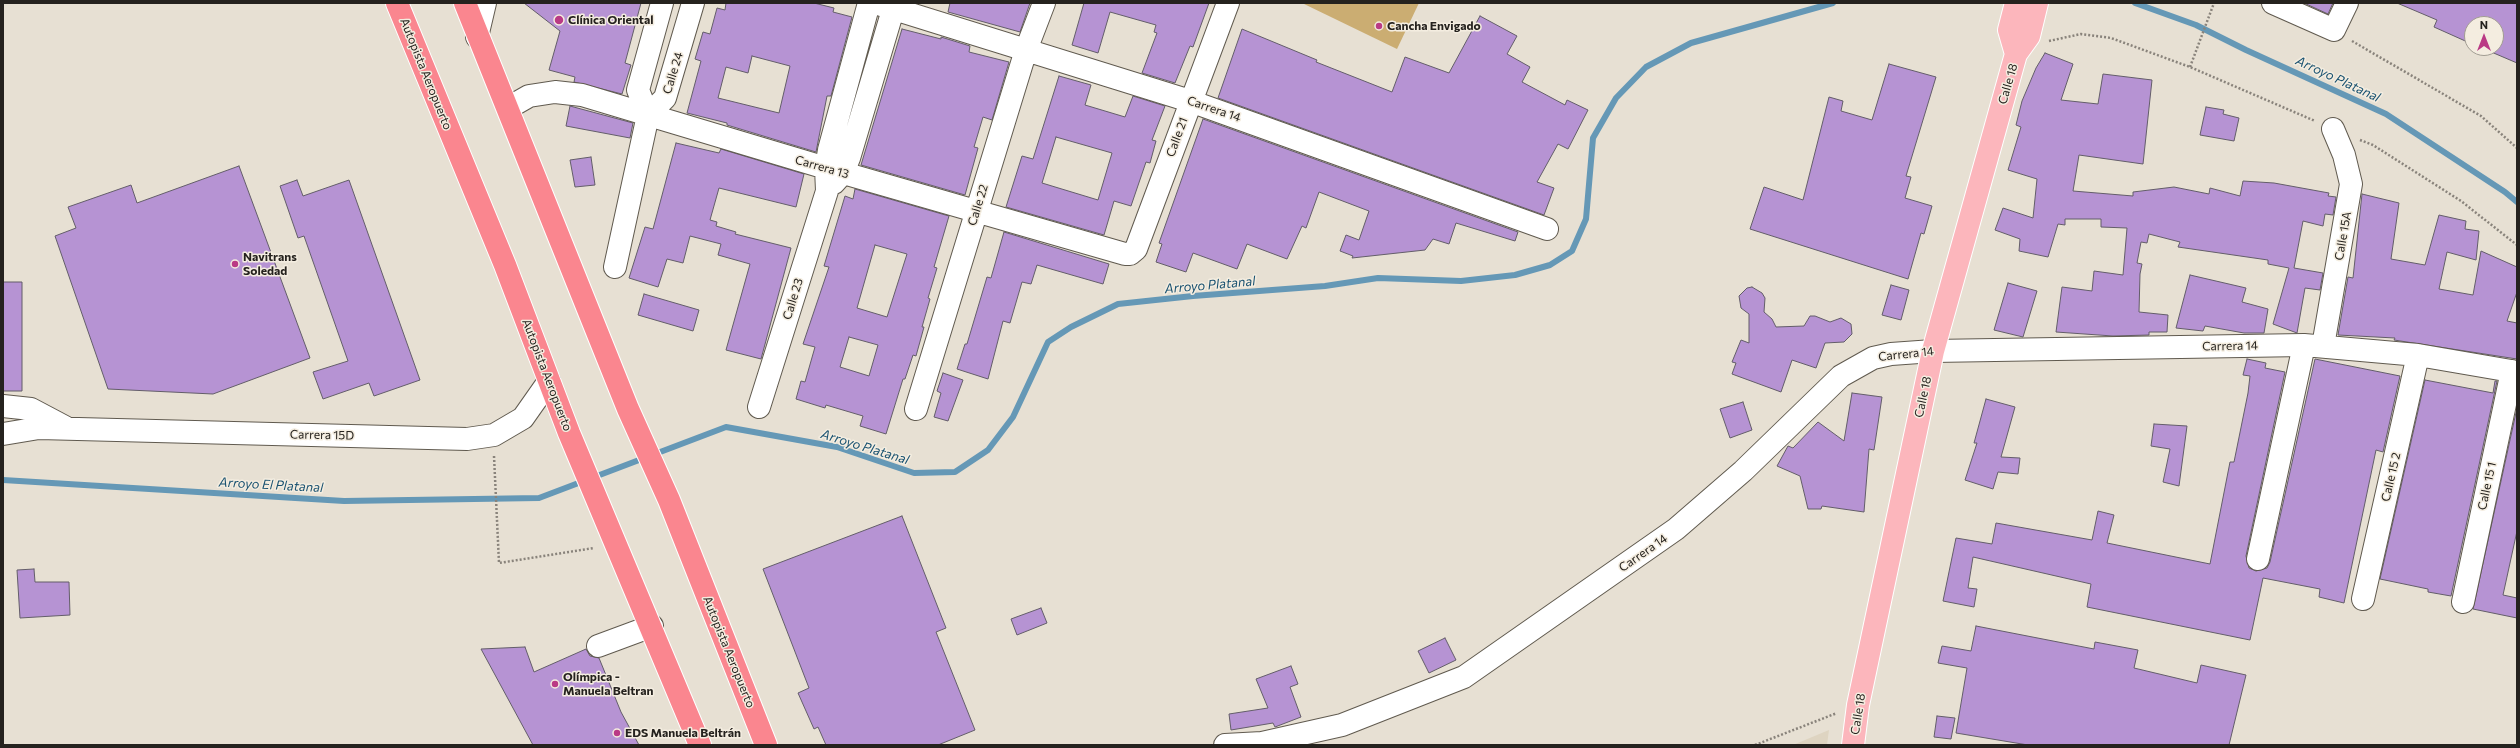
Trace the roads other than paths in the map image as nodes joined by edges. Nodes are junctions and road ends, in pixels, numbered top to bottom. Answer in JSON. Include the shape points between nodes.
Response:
{"nodes":[{"id":1,"x":397,"y":3,"type":"edge"},
{"id":2,"x":464,"y":3,"type":"edge"},
{"id":3,"x":485,"y":3,"type":"edge"},
{"id":4,"x":662,"y":3,"type":"edge"},
{"id":5,"x":693,"y":3,"type":"edge"},
{"id":6,"x":869,"y":3,"type":"edge"},
{"id":7,"x":1044,"y":3,"type":"edge"},
{"id":8,"x":1228,"y":3,"type":"edge"},
{"id":9,"x":2273,"y":3,"type":"edge"},
{"id":10,"x":2347,"y":3,"type":"edge"},
{"id":11,"x":888,"y":5,"type":"edge"},
{"id":12,"x":2026,"y":5,"type":"edge"},
{"id":13,"x":477,"y":37,"type":"junction"},
{"id":14,"x":1026,"y":50,"type":"junction"},
{"id":15,"x":1190,"y":101,"type":"junction"},
{"id":16,"x":508,"y":108,"type":"junction"},
{"id":17,"x":648,"y":115,"type":"junction"},
{"id":18,"x":2333,"y":129,"type":"dead end"},
{"id":19,"x":835,"y":170,"type":"junction"},
{"id":20,"x":977,"y":210,"type":"junction"},
{"id":21,"x":1547,"y":229,"type":"dead end"},
{"id":22,"x":1136,"y":249,"type":"joint"},
{"id":23,"x":615,"y":266,"type":"dead end"},
{"id":24,"x":2314,"y":345,"type":"junction"},
{"id":25,"x":1933,"y":351,"type":"junction"},
{"id":26,"x":2418,"y":355,"type":"junction"},
{"id":27,"x":2514,"y":372,"type":"edge"},
{"id":28,"x":549,"y":381,"type":"junction"},
{"id":29,"x":3,"y":406,"type":"edge"},
{"id":30,"x":759,"y":407,"type":"dead end"},
{"id":31,"x":916,"y":409,"type":"dead end"},
{"id":32,"x":69,"y":429,"type":"junction"},
{"id":33,"x":3,"y":434,"type":"edge"},
{"id":34,"x":2258,"y":559,"type":"dead end"},
{"id":35,"x":2363,"y":598,"type":"dead end"},
{"id":36,"x":2463,"y":602,"type":"dead end"},
{"id":37,"x":652,"y":626,"type":"junction"},
{"id":38,"x":598,"y":646,"type":"dead end"},
{"id":39,"x":700,"y":745,"type":"edge"},
{"id":40,"x":766,"y":745,"type":"edge"},
{"id":41,"x":1225,"y":745,"type":"edge"},
{"id":42,"x":1853,"y":745,"type":"edge"}],
"edges":[{"from":1,"to":28,"type":"highway","name":"Autopista Aeropuerto","via":[[505,264]]},
{"from":2,"to":13,"type":"highway","name":"Autopista Aeropuerto"},
{"from":3,"to":13,"type":"street"},
{"from":4,"to":17,"type":"street","via":[[638,90]]},
{"from":5,"to":17,"type":"street","name":"Calle 24","via":[[665,98]]},
{"from":6,"to":19,"type":"street","name":"Calle 23"},
{"from":7,"to":14,"type":"street","name":"Calle 22"},
{"from":8,"to":15,"type":"street","name":"Calle 21"},
{"from":9,"to":10,"type":"street","via":[[2334,30]]},
{"from":11,"to":14,"type":"street","name":"Carrera 14"},
{"from":11,"to":19,"type":"street","name":"Calle 23"},
{"from":12,"to":25,"type":"main road","name":"Calle 18","via":[[2029,36],[2016,54]]},
{"from":13,"to":16,"type":"highway","name":"Autopista Aeropuerto"},
{"from":14,"to":15,"type":"street","name":"Carrera 14"},
{"from":14,"to":20,"type":"street","name":"Calle 22"},
{"from":15,"to":21,"type":"street","name":"Carrera 14"},
{"from":15,"to":22,"type":"street","name":"Calle 21"},
{"from":16,"to":17,"type":"street","name":"Carrera 13","via":[[529,96],[555,92],[582,94]]},
{"from":16,"to":40,"type":"highway","name":"Autopista Aeropuerto","via":[[628,409],[669,500]]},
{"from":17,"to":19,"type":"street","name":"Carrera 13"},
{"from":17,"to":23,"type":"street"},
{"from":18,"to":24,"type":"street","name":"Calle 15A","via":[[2346,160],[2351,184]]},
{"from":19,"to":20,"type":"street","name":"Carrera 13"},
{"from":19,"to":30,"type":"street","name":"Calle 23"},
{"from":20,"to":22,"type":"street","name":"Carrera 13","via":[[1125,254]]},
{"from":20,"to":31,"type":"street","name":"Calle 22"},
{"from":24,"to":25,"type":"street","name":"Carrera 14"},
{"from":24,"to":26,"type":"street","name":"Carrera 14"},
{"from":24,"to":34,"type":"street","name":"Calle 15A"},
{"from":25,"to":41,"type":"street","name":"Carrera 14","via":[[1891,354],[1856,366],[1841,376],[1743,471],[1676,529],[1464,677],[1342,725],[1262,743]]},
{"from":25,"to":42,"type":"main road","name":"Calle 18","via":[[1858,705]]},
{"from":26,"to":27,"type":"street","name":"Carrera 14"},
{"from":26,"to":35,"type":"street","name":"Calle 15 2"},
{"from":27,"to":36,"type":"street","name":"Calle 15 1"},
{"from":28,"to":32,"type":"street","name":"Carrera 15D","via":[[524,418],[494,435],[467,439]]},
{"from":28,"to":37,"type":"highway","name":"Autopista Aeropuerto"},
{"from":29,"to":32,"type":"street","name":"Carrera 15D","via":[[31,409]]},
{"from":32,"to":33,"type":"street","name":"Carrera 15D","via":[[39,428]]},
{"from":37,"to":38,"type":"street"},
{"from":37,"to":39,"type":"highway","name":"Autopista Aeropuerto"}]}
